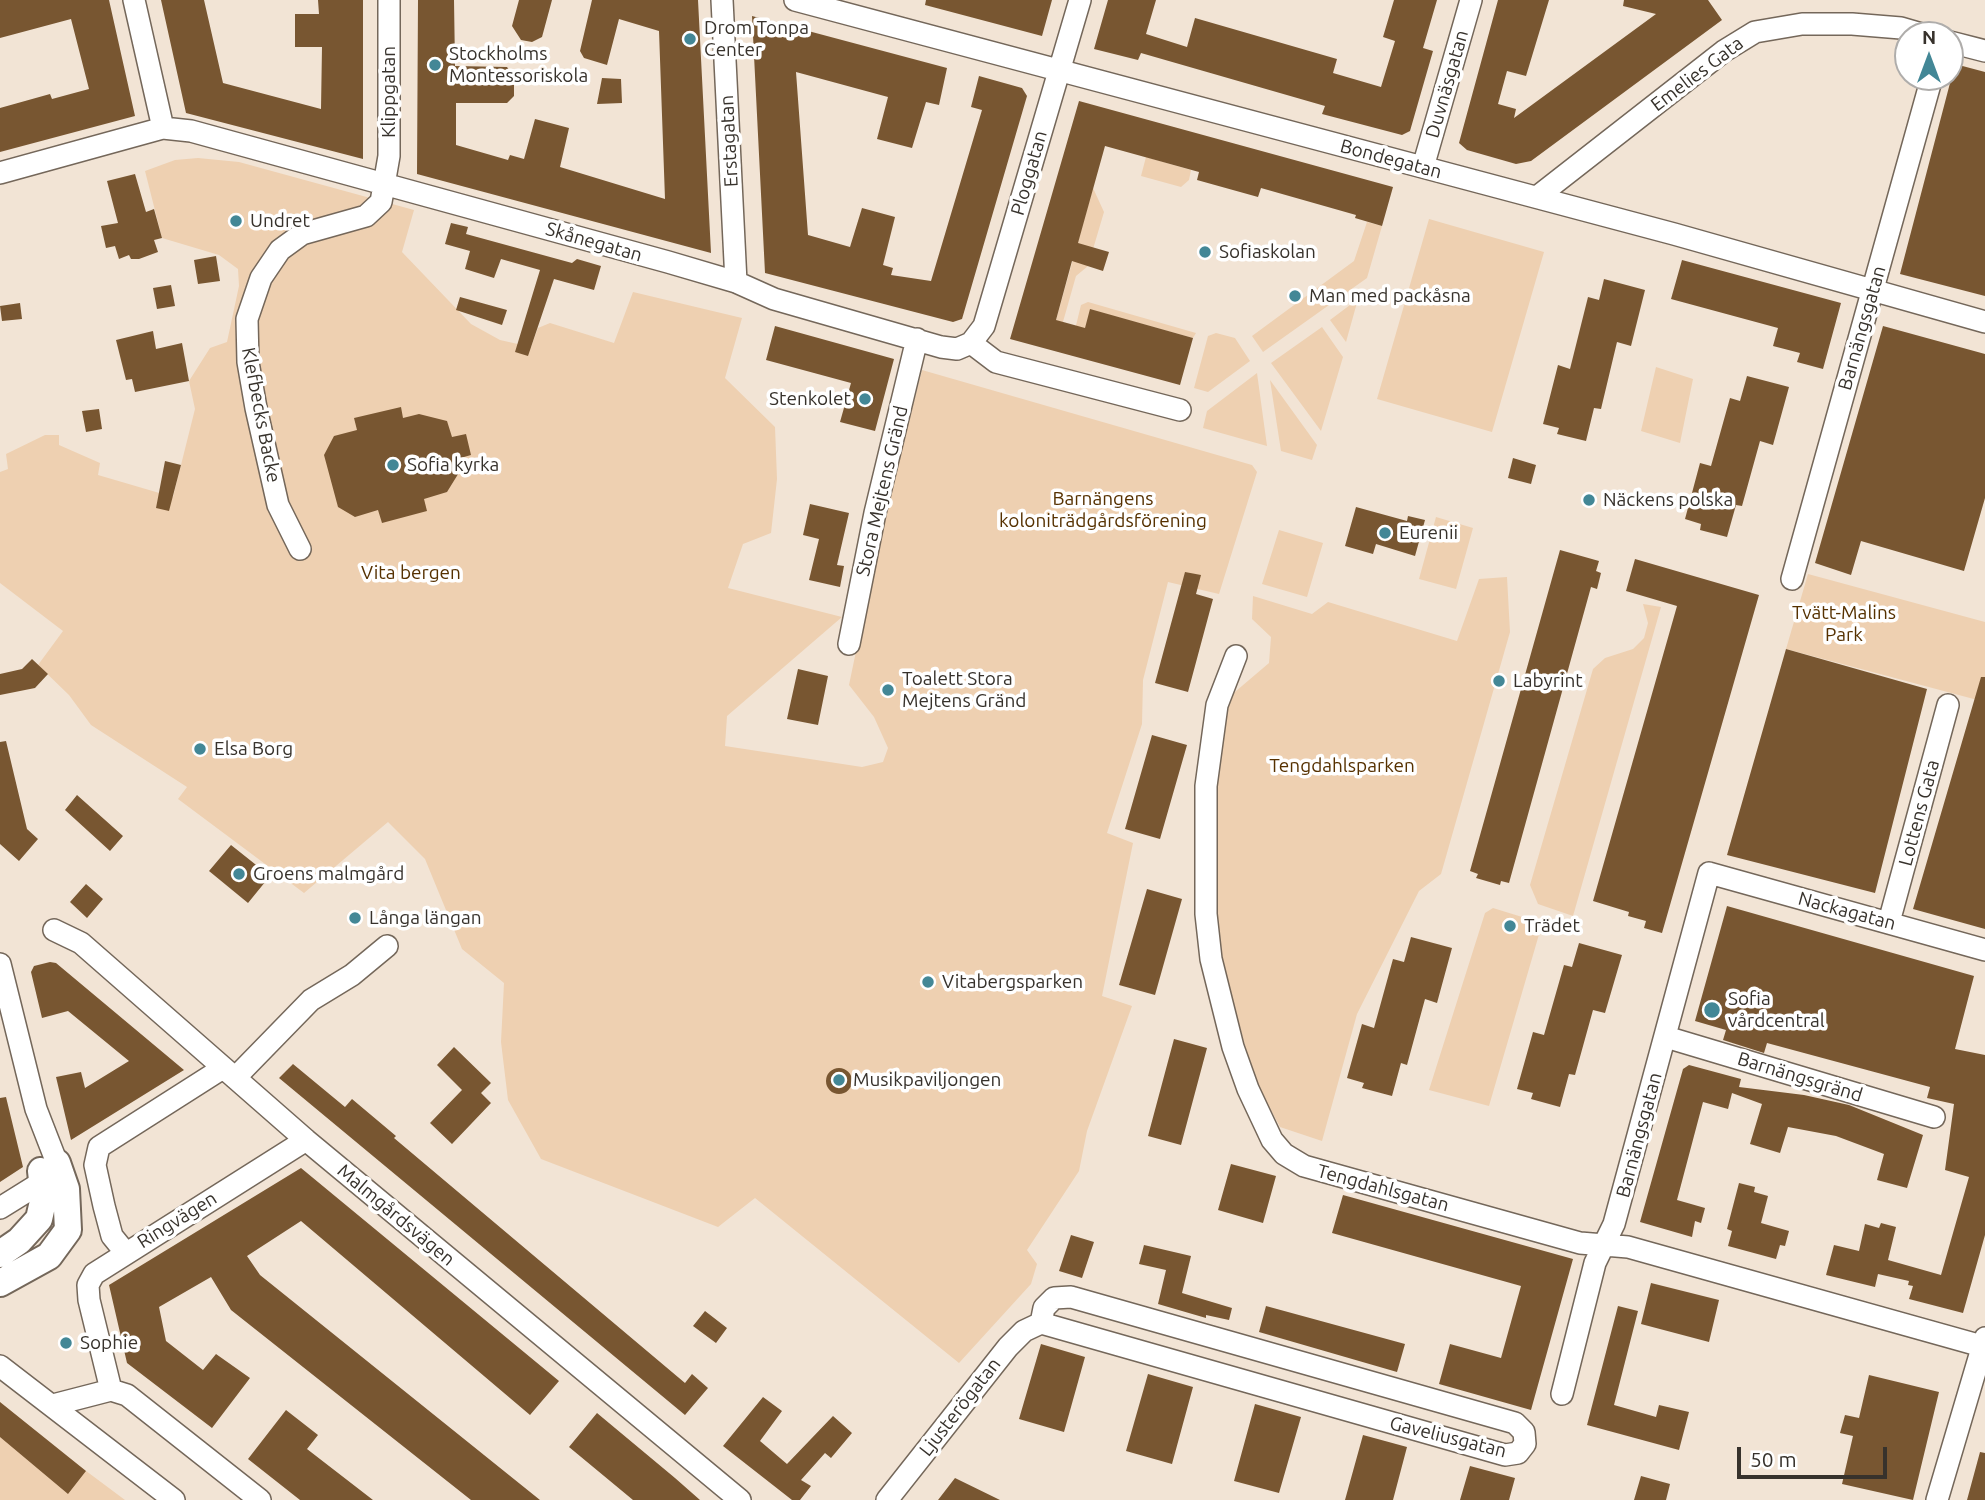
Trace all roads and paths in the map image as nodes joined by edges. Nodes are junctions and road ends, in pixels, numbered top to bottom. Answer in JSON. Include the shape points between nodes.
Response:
{"nodes":[{"id":1,"x":134,"y":0,"type":"edge"},
{"id":2,"x":389,"y":0,"type":"edge"},
{"id":3,"x":722,"y":0,"type":"edge"},
{"id":4,"x":795,"y":0,"type":"edge"},
{"id":5,"x":1080,"y":0,"type":"edge"},
{"id":6,"x":1471,"y":0,"type":"edge"},
{"id":7,"x":874,"y":10,"type":"edge"},
{"id":8,"x":1894,"y":27,"type":"edge"},
{"id":9,"x":1964,"y":46,"type":"edge"},
{"id":10,"x":1985,"y":51,"type":"edge"},
{"id":11,"x":1059,"y":70,"type":"junction"},
{"id":12,"x":1928,"y":91,"type":"edge"},
{"id":13,"x":163,"y":128,"type":"junction"},
{"id":14,"x":1423,"y":167,"type":"junction"},
{"id":15,"x":0,"y":173,"type":"edge"},
{"id":16,"x":384,"y":183,"type":"junction"},
{"id":17,"x":1538,"y":197,"type":"junction"},
{"id":18,"x":736,"y":282,"type":"junction"},
{"id":19,"x":1872,"y":292,"type":"junction"},
{"id":20,"x":1985,"y":322,"type":"edge"},
{"id":21,"x":917,"y":340,"type":"junction"},
{"id":22,"x":971,"y":343,"type":"junction"},
{"id":23,"x":1180,"y":410,"type":"dead end"},
{"id":24,"x":300,"y":550,"type":"dead end"},
{"id":25,"x":1792,"y":579,"type":"dead end"},
{"id":26,"x":849,"y":644,"type":"dead end"},
{"id":27,"x":1236,"y":656,"type":"dead end"},
{"id":28,"x":1948,"y":705,"type":"dead end"},
{"id":29,"x":1709,"y":873,"type":"joint"},
{"id":30,"x":1889,"y":922,"type":"junction"},
{"id":31,"x":54,"y":930,"type":"dead end"},
{"id":32,"x":387,"y":946,"type":"dead end"},
{"id":33,"x":1985,"y":950,"type":"edge"},
{"id":34,"x":0,"y":964,"type":"edge"},
{"id":35,"x":1666,"y":1037,"type":"junction"},
{"id":36,"x":229,"y":1073,"type":"junction"},
{"id":37,"x":1934,"y":1117,"type":"dead end"},
{"id":38,"x":306,"y":1140,"type":"junction"},
{"id":39,"x":47,"y":1172,"type":"junction"},
{"id":40,"x":0,"y":1208,"type":"edge"},
{"id":41,"x":1604,"y":1244,"type":"junction"},
{"id":42,"x":125,"y":1252,"type":"junction"},
{"id":43,"x":0,"y":1254,"type":"edge"},
{"id":44,"x":0,"y":1283,"type":"edge"},
{"id":45,"x":1041,"y":1323,"type":"junction"},
{"id":46,"x":1984,"y":1344,"type":"edge"},
{"id":47,"x":1268,"y":1354,"type":"junction"},
{"id":48,"x":0,"y":1366,"type":"edge"},
{"id":49,"x":1258,"y":1386,"type":"junction"},
{"id":50,"x":111,"y":1390,"type":"junction"},
{"id":51,"x":1562,"y":1394,"type":"dead end"},
{"id":52,"x":53,"y":1405,"type":"junction"},
{"id":53,"x":174,"y":1500,"type":"edge"},
{"id":54,"x":260,"y":1500,"type":"edge"},
{"id":55,"x":740,"y":1500,"type":"edge"},
{"id":56,"x":887,"y":1500,"type":"edge"},
{"id":57,"x":1937,"y":1500,"type":"edge"}],
"edges":[{"from":1,"to":13,"type":"street"},
{"from":2,"to":16,"type":"street","name":"Klippgatan","via":[[389,156]]},
{"from":3,"to":18,"type":"street","name":"Erstagatan"},
{"from":4,"to":7,"type":"street","name":"Bondegatan"},
{"from":5,"to":11,"type":"street","name":"Ploggatan"},
{"from":6,"to":14,"type":"street","name":"Duvnäsgatan"},
{"from":7,"to":11,"type":"street","name":"Bondegatan"},
{"from":8,"to":17,"type":"street","name":"Emelies Gata","via":[[1802,23],[1755,32],[1724,51]]},
{"from":9,"to":10,"type":"street"},
{"from":11,"to":14,"type":"street","name":"Bondegatan"},
{"from":11,"to":22,"type":"street","name":"Ploggatan","via":[[985,326]]},
{"from":12,"to":19,"type":"street","name":"Barnängsgatan"},
{"from":13,"to":15,"type":"street","name":"Skånegatan"},
{"from":13,"to":16,"type":"street","name":"Skånegatan","via":[[191,131]]},
{"from":14,"to":17,"type":"street","name":"Bondegatan"},
{"from":16,"to":18,"type":"street","name":"Skånegatan"},
{"from":16,"to":24,"type":"street","name":"Klefbecks Backe","via":[[375,211],[302,234],[280,250],[250,302],[246,337],[256,408],[278,505]]},
{"from":17,"to":19,"type":"street","name":"Bondegatan"},
{"from":18,"to":21,"type":"street","name":"Skånegatan","via":[[774,299]]},
{"from":19,"to":20,"type":"street","name":"Bondegatan"},
{"from":19,"to":25,"type":"street","name":"Barnängsgatan"},
{"from":21,"to":22,"type":"street","name":"Skånegatan","via":[[949,348]]},
{"from":21,"to":26,"type":"street","name":"Stora Mejtens Gränd"},
{"from":22,"to":23,"type":"street","via":[[996,362]]},
{"from":27,"to":41,"type":"street","name":"Tengdahlsgatan","via":[[1217,705],[1207,776],[1203,828],[1206,914],[1211,959],[1233,1047],[1272,1140],[1293,1162],[1304,1166],[1580,1243]]},
{"from":28,"to":30,"type":"street","name":"Lottens Gata"},
{"from":29,"to":30,"type":"street","name":"Nackagatan"},
{"from":29,"to":35,"type":"street","name":"Barnängsgatan"},
{"from":30,"to":33,"type":"street","name":"Nackagatan"},
{"from":31,"to":36,"type":"street","name":"Malmgårdsvägen","via":[[81,943]]},
{"from":32,"to":36,"type":"street","name":"Ringvägen","via":[[311,1000]]},
{"from":34,"to":39,"type":"street"},
{"from":35,"to":37,"type":"street","name":"Barnängsgränd"},
{"from":35,"to":41,"type":"street","name":"Barnängsgatan","via":[[1614,1224]]},
{"from":36,"to":38,"type":"street","name":"Malmgårdsvägen"},
{"from":36,"to":42,"type":"street","name":"Ringvägen","via":[[99,1147],[95,1165],[104,1206],[112,1236]]},
{"from":38,"to":42,"type":"street","name":"Ringvägen"},
{"from":38,"to":55,"type":"street","name":"Malmgårdsvägen"},
{"from":39,"to":40,"type":"street"},
{"from":39,"to":43,"type":"main road","via":[[39,1219]]},
{"from":39,"to":44,"type":"main road","via":[[69,1212],[68,1230],[49,1256]]},
{"from":41,"to":46,"type":"street","name":"Tengdahlsgatan"},
{"from":41,"to":51,"type":"street","name":"Barnängsgatan","via":[[1595,1263]]},
{"from":42,"to":50,"type":"street","via":[[94,1274],[88,1285]]},
{"from":45,"to":47,"type":"street","name":"Gaveliusgatan","via":[[1054,1298],[1071,1297]]},
{"from":45,"to":49,"type":"street","name":"Gaveliusgatan"},
{"from":45,"to":56,"type":"street","name":"Ljusterögatan","via":[[1024,1331],[1008,1347]]},
{"from":46,"to":57,"type":"street"},
{"from":47,"to":49,"type":"street"},
{"from":47,"to":49,"type":"street","name":"Gaveliusgatan","via":[[1515,1423],[1524,1432],[1525,1444],[1518,1454],[1505,1455]]},
{"from":48,"to":52,"type":"street"},
{"from":50,"to":52,"type":"street"},
{"from":50,"to":54,"type":"street","via":[[127,1395]]},
{"from":52,"to":53,"type":"street"}]}
